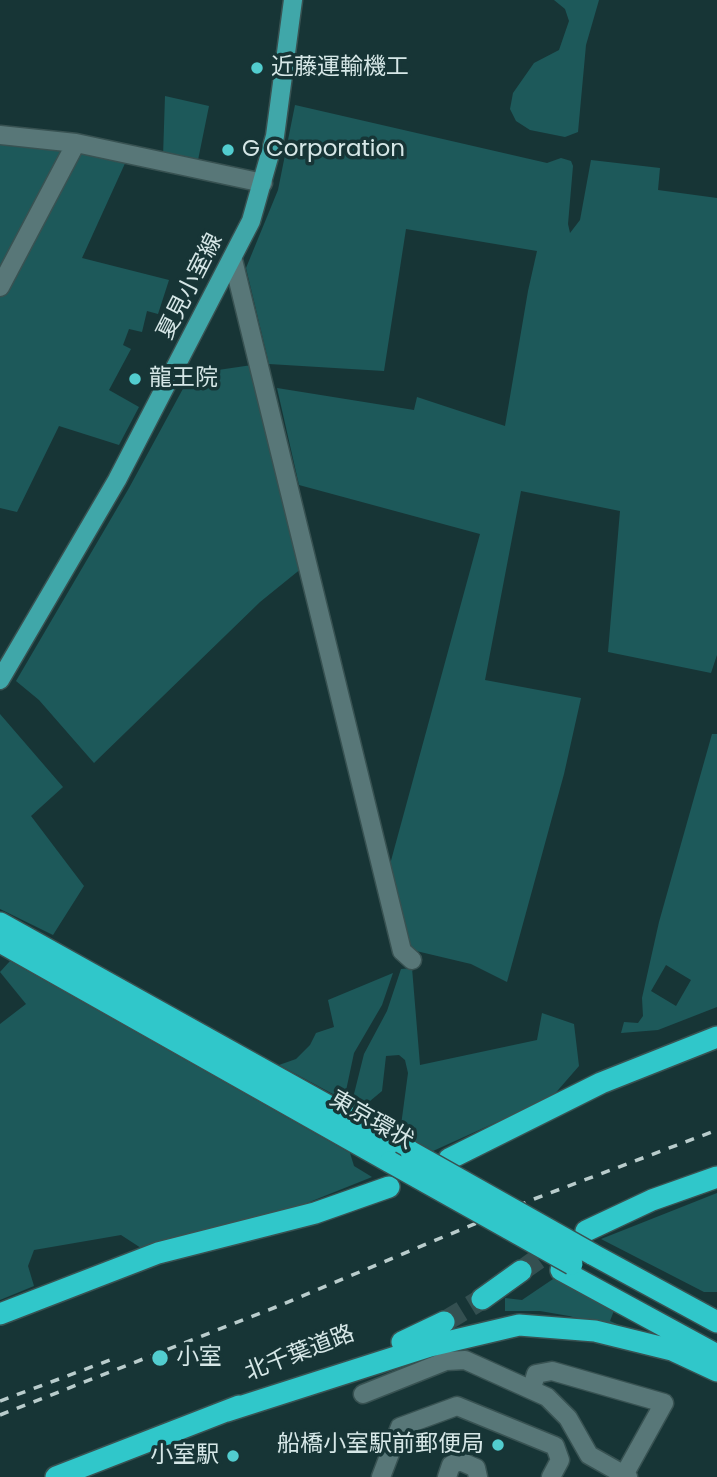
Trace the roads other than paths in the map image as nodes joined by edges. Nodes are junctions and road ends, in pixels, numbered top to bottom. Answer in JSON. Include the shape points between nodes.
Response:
{"nodes":[{"id":1,"x":293,"y":0,"type":"edge"},
{"id":2,"x":0,"y":135,"type":"edge"},
{"id":3,"x":76,"y":144,"type":"junction"},
{"id":4,"x":263,"y":183,"type":"junction"},
{"id":5,"x":233,"y":260,"type":"junction"},
{"id":6,"x":0,"y":287,"type":"edge"},
{"id":7,"x":0,"y":680,"type":"edge"},
{"id":8,"x":0,"y":923,"type":"edge"},
{"id":9,"x":0,"y":942,"type":"edge"},
{"id":10,"x":412,"y":960,"type":"dead end"},
{"id":11,"x":717,"y":1037,"type":"edge"},
{"id":12,"x":449,"y":1159,"type":"dead end"},
{"id":13,"x":717,"y":1177,"type":"edge"},
{"id":14,"x":390,"y":1187,"type":"dead end"},
{"id":15,"x":717,"y":1189,"type":"edge"},
{"id":16,"x":612,"y":1265,"type":"junction"},
{"id":17,"x":567,"y":1267,"type":"junction"},
{"id":18,"x":521,"y":1271,"type":"tunnel mouth"},
{"id":19,"x":482,"y":1299,"type":"tunnel mouth"},
{"id":20,"x":717,"y":1313,"type":"edge"},
{"id":21,"x":0,"y":1314,"type":"edge"},
{"id":22,"x":444,"y":1322,"type":"tunnel mouth"},
{"id":23,"x":717,"y":1322,"type":"edge"},
{"id":24,"x":717,"y":1344,"type":"edge"},
{"id":25,"x":717,"y":1355,"type":"edge"},
{"id":26,"x":717,"y":1371,"type":"edge"},
{"id":27,"x":532,"y":1388,"type":"junction"},
{"id":28,"x":363,"y":1394,"type":"dead end"},
{"id":29,"x":227,"y":1411,"type":"junction"},
{"id":30,"x":626,"y":1476,"type":"edge"},
{"id":31,"x":56,"y":1477,"type":"edge"},
{"id":32,"x":381,"y":1477,"type":"edge"},
{"id":33,"x":447,"y":1477,"type":"edge"},
{"id":34,"x":478,"y":1477,"type":"edge"},
{"id":35,"x":551,"y":1477,"type":"edge"}],
"edges":[{"from":1,"to":4,"type":"main road","name":"夏見小室線"},
{"from":2,"to":3,"type":"street"},
{"from":3,"to":4,"type":"street"},
{"from":3,"to":6,"type":"street"},
{"from":4,"to":5,"type":"main road","name":"夏見小室線"},
{"from":5,"to":7,"type":"main road","name":"夏見小室線","via":[[117,480]]},
{"from":5,"to":10,"type":"street","via":[[402,951]]},
{"from":8,"to":16,"type":"highway","name":"東京環状","bridge":true},
{"from":9,"to":17,"type":"highway","name":"東京環状","bridge":true},
{"from":11,"to":12,"type":"highway","via":[[601,1083]]},
{"from":13,"to":15,"type":"highway","via":[[652,1200],[586,1231]]},
{"from":14,"to":21,"type":"highway","via":[[315,1213],[158,1253]]},
{"from":16,"to":20,"type":"highway","via":[[641,1271]]},
{"from":16,"to":23,"type":"highway","name":"東京環状"},
{"from":17,"to":24,"type":"highway","name":"東京環状"},
{"from":17,"to":25,"type":"highway"},
{"from":18,"to":19,"type":"highway"},
{"from":22,"to":29,"type":"highway","name":"北千葉道路"},
{"from":26,"to":29,"type":"highway","via":[[672,1350],[595,1331],[519,1325],[430,1346]]},
{"from":27,"to":28,"type":"street","via":[[455,1359]]},
{"from":27,"to":30,"type":"street","via":[[563,1411],[594,1460]]},
{"from":27,"to":30,"type":"street","via":[[536,1374],[552,1371],[664,1404]]},
{"from":29,"to":31,"type":"highway","name":"北千葉道路"},
{"from":32,"to":35,"type":"street","via":[[400,1427],[457,1406],[565,1449]]},
{"from":33,"to":34,"type":"street","via":[[451,1465],[460,1461],[476,1468]]}]}
